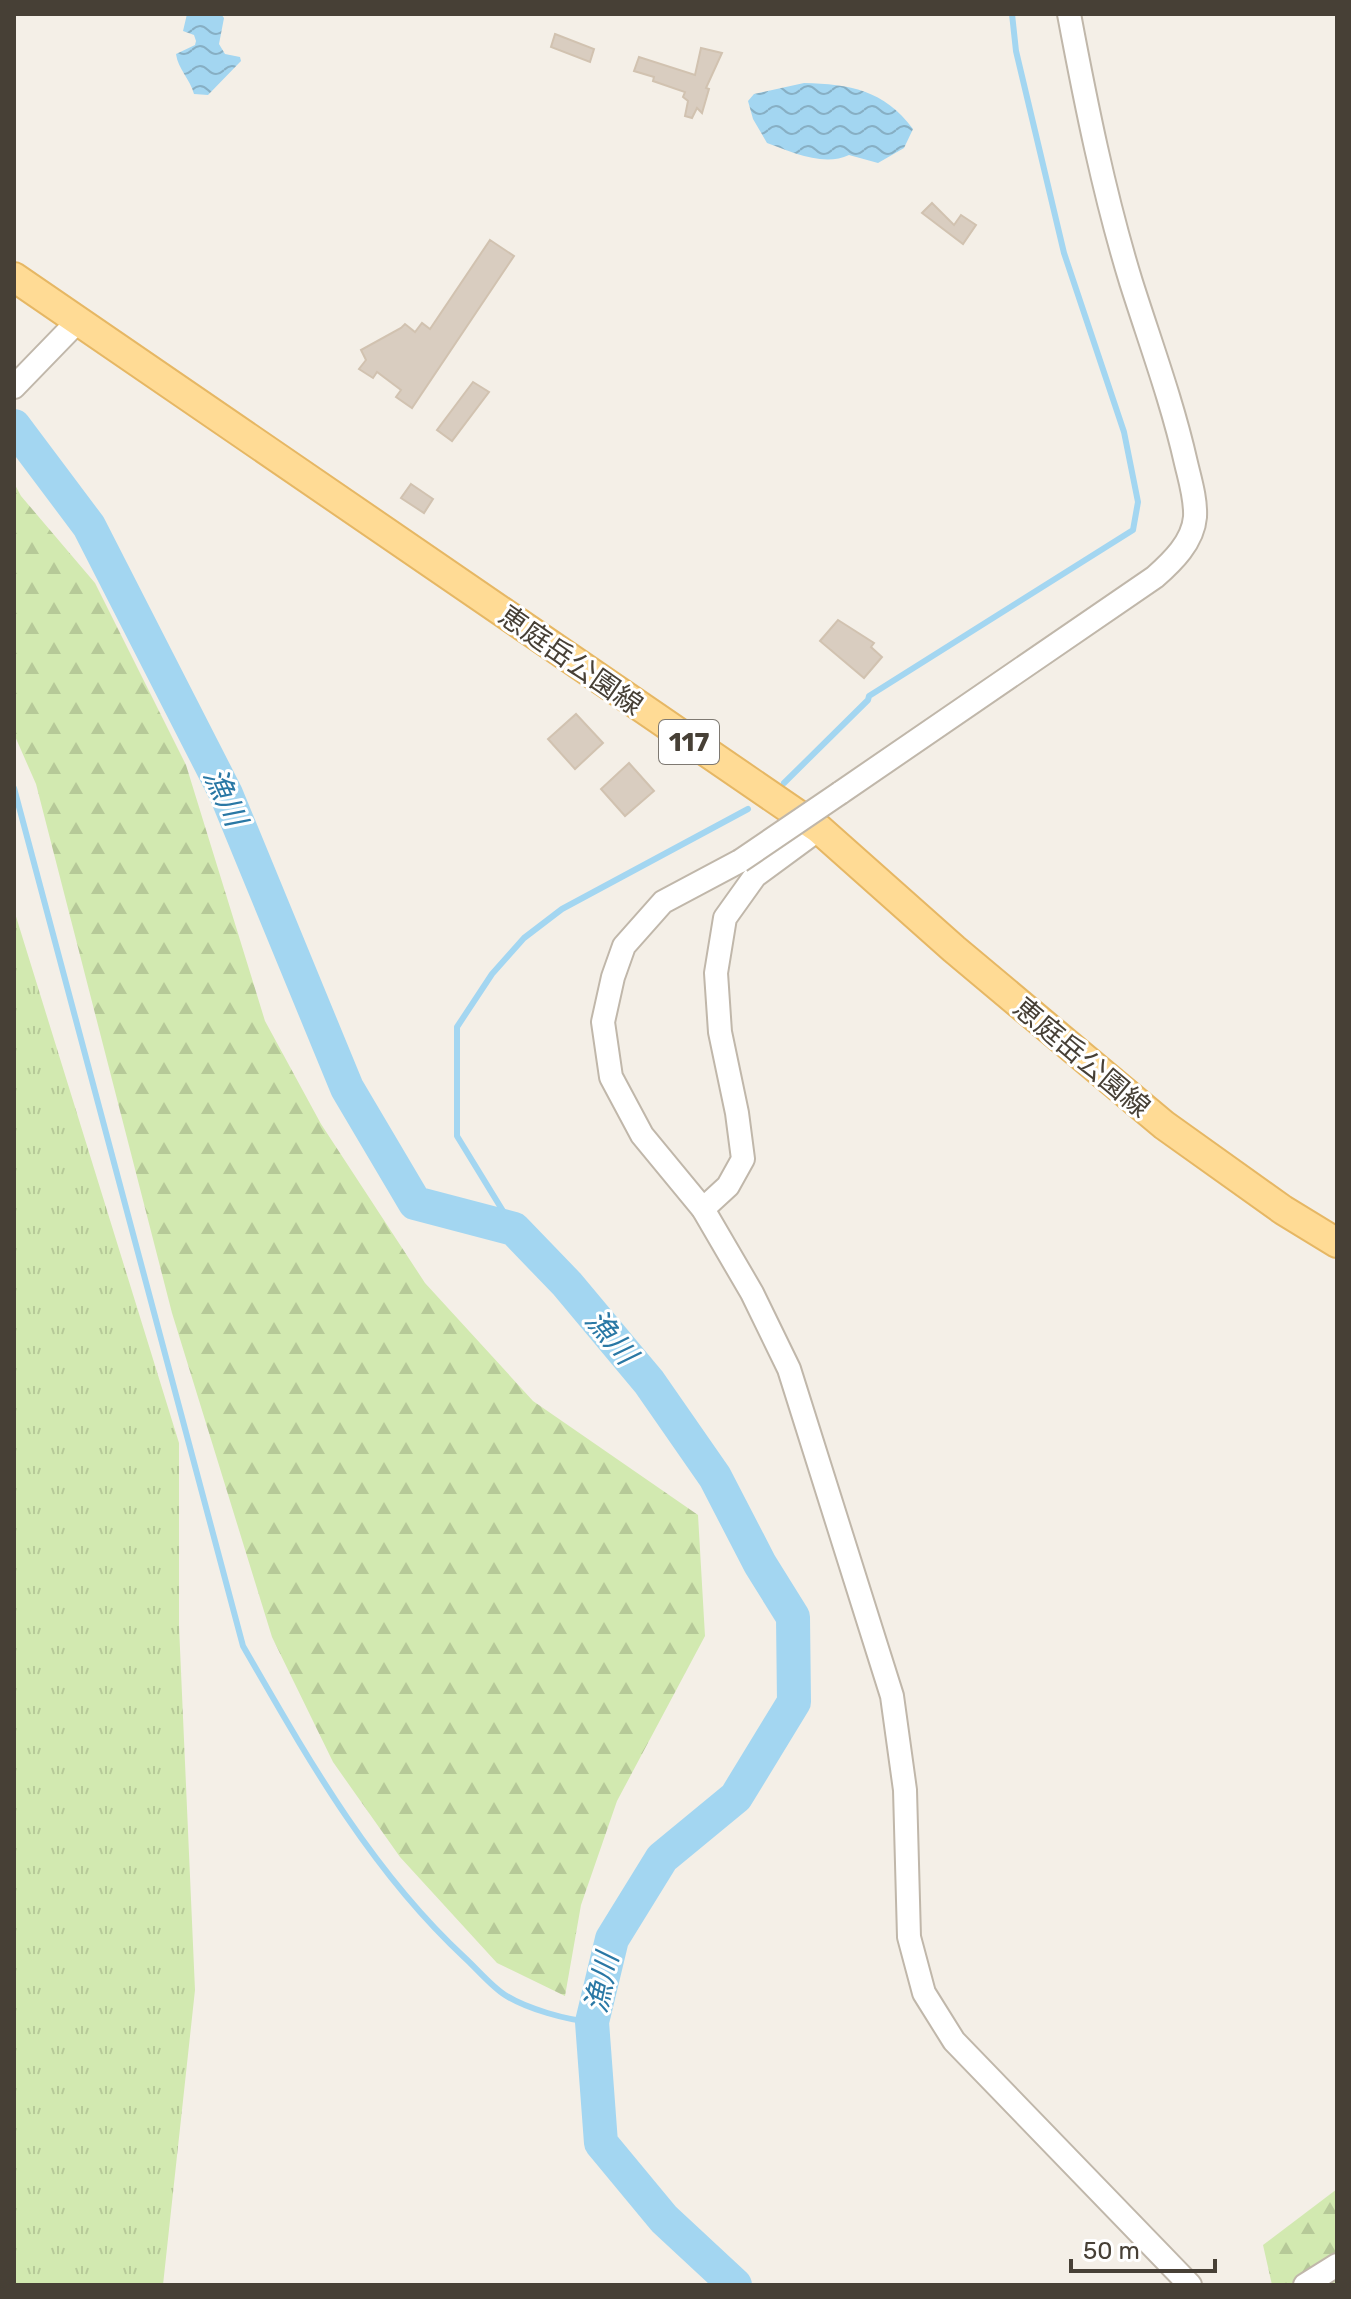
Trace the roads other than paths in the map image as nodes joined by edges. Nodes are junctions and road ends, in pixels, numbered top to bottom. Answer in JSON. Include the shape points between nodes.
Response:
{"nodes":[{"id":1,"x":1069,"y":14,"type":"edge"},
{"id":2,"x":14,"y":277,"type":"edge"},
{"id":3,"x":78,"y":321,"type":"junction"},
{"id":4,"x":19,"y":382,"type":"edge"},
{"id":5,"x":819,"y":829,"type":"junction"},
{"id":6,"x":703,"y":1209,"type":"junction"},
{"id":7,"x":1337,"y":1243,"type":"edge"},
{"id":8,"x":1337,"y":2265,"type":"edge"},
{"id":9,"x":1190,"y":2285,"type":"edge"},
{"id":10,"x":1305,"y":2285,"type":"edge"}],
"edges":[{"from":1,"to":6,"type":"street","bridge":true,"via":[[1093,139],[1174,409],[1195,519],[1184,546],[1155,577],[740,861],[663,902],[624,946],[603,1022],[611,1077],[642,1135]]},
{"from":2,"to":3,"type":"main road","name":"恵庭岳公園線","number":"117"},
{"from":3,"to":4,"type":"street"},
{"from":3,"to":5,"type":"main road","name":"恵庭岳公園線","number":"117"},
{"from":5,"to":6,"type":"street","via":[[755,876],[725,918],[716,973],[720,1032],[743,1159],[728,1186]]},
{"from":5,"to":7,"type":"main road","name":"恵庭岳公園線","number":"117","via":[[1164,1125]]},
{"from":6,"to":9,"type":"street","via":[[789,1369],[892,1696],[905,1790],[909,1937],[924,1993],[954,2041]]},
{"from":8,"to":10,"type":"street"}]}
